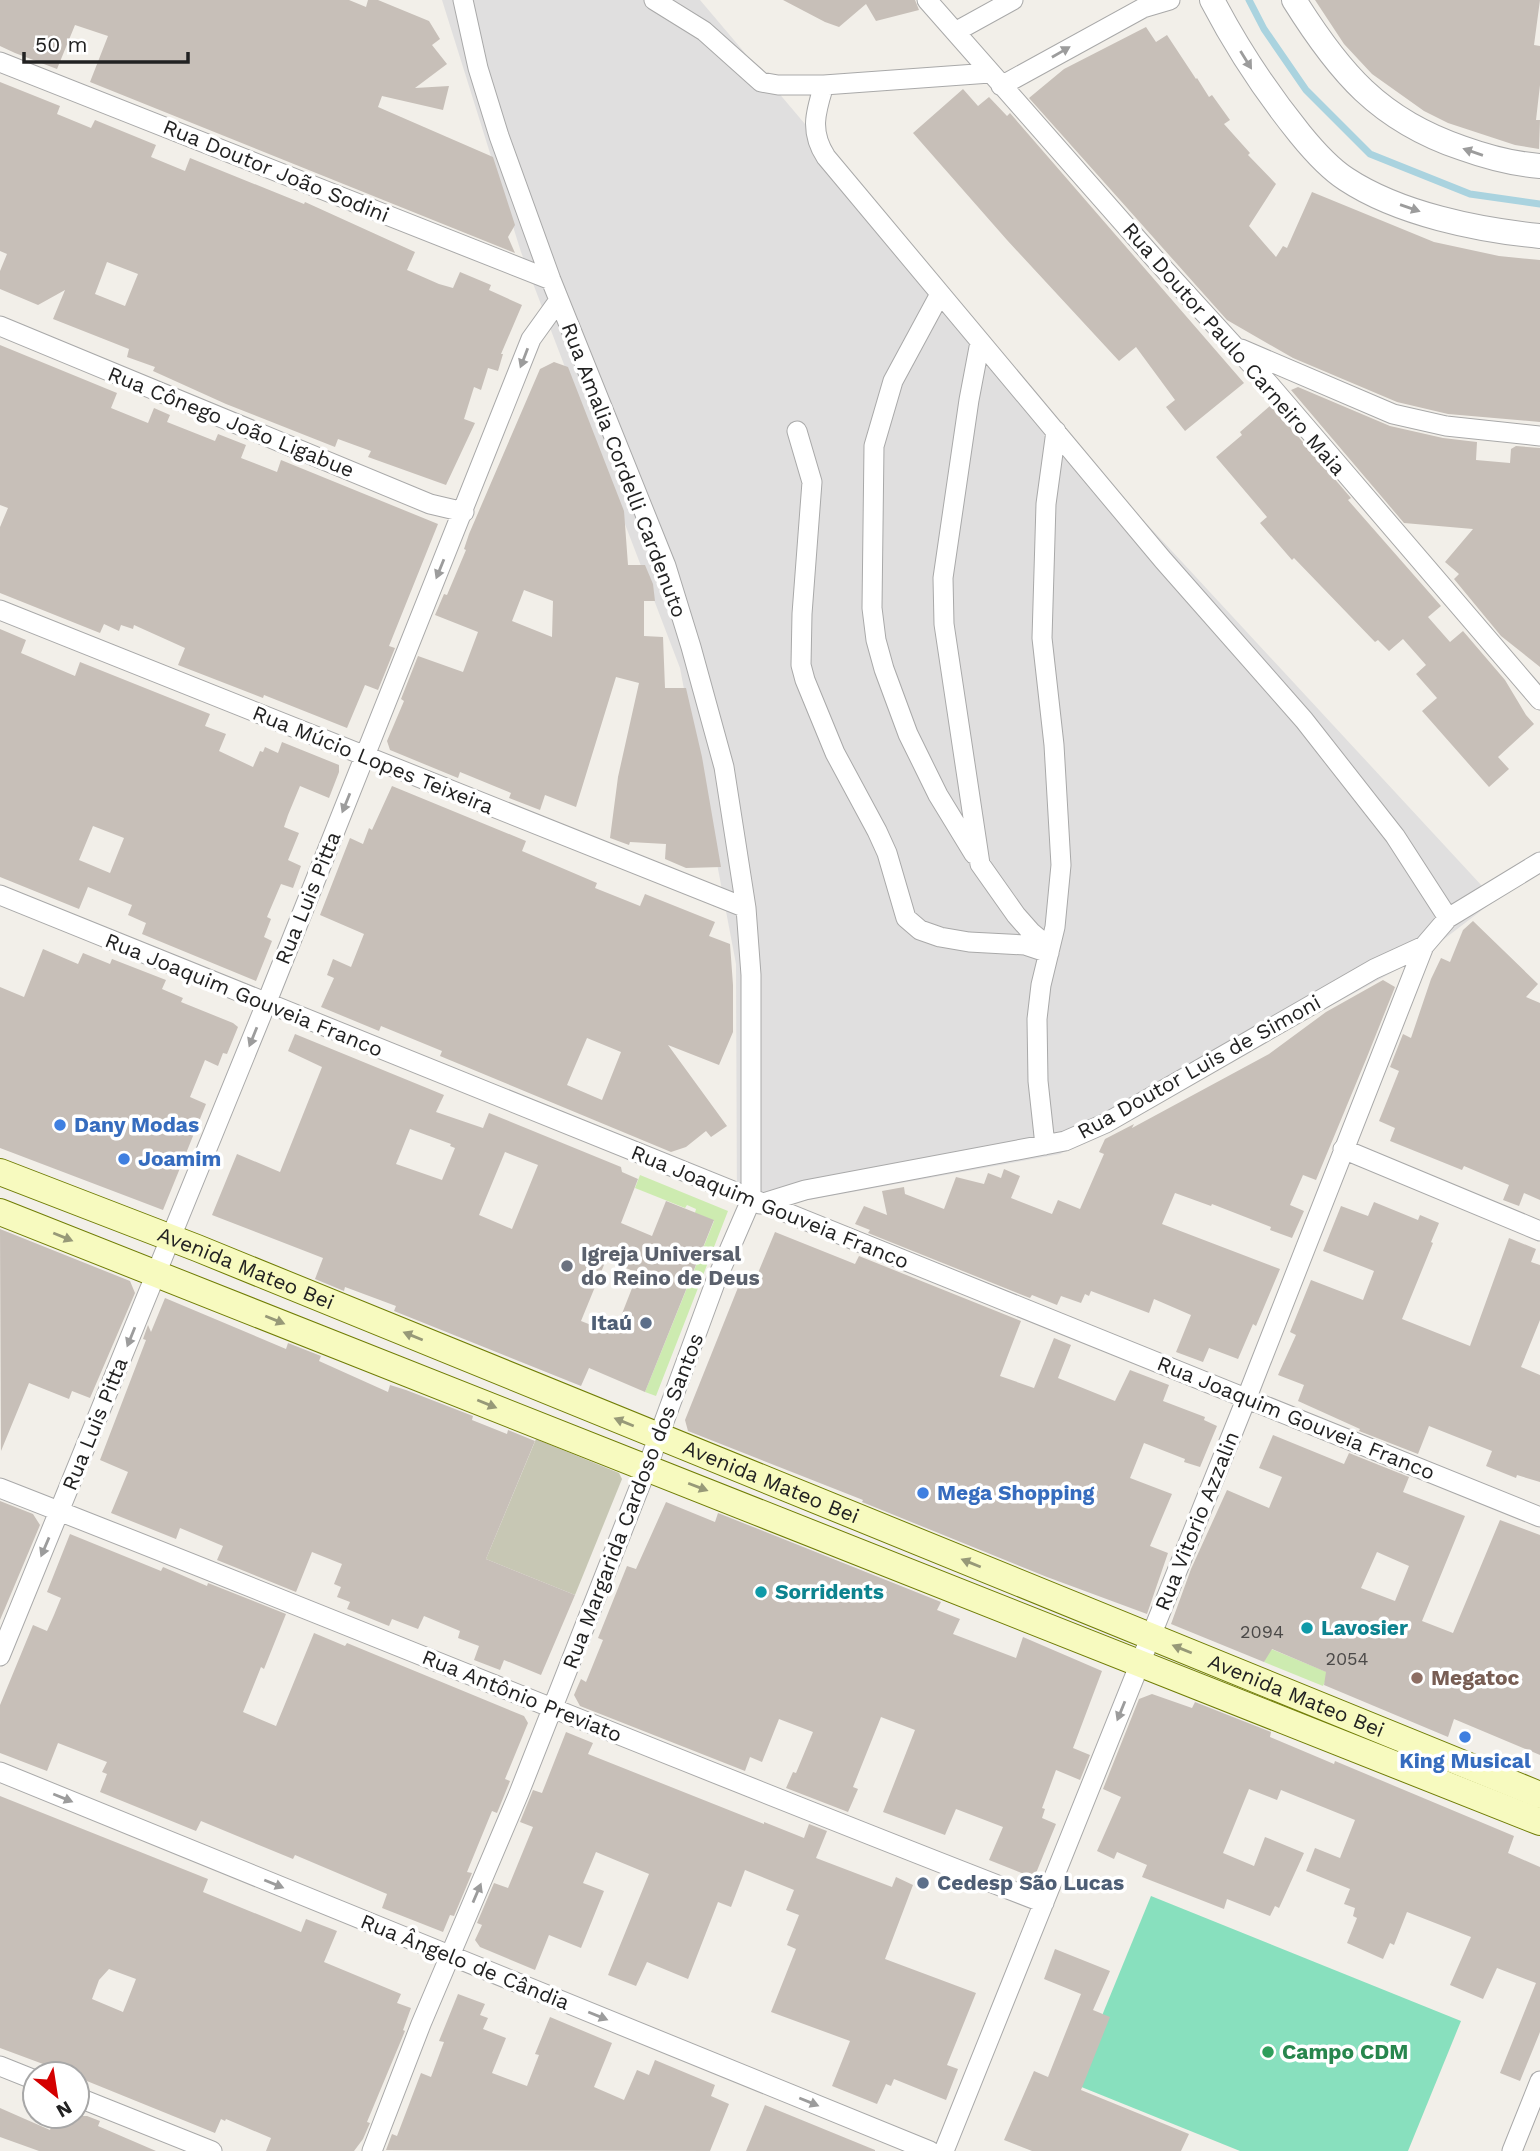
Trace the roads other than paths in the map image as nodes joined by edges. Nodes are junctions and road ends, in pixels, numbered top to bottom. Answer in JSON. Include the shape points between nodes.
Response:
{"nodes":[{"id":1,"x":463,"y":0,"type":"edge"},
{"id":2,"x":654,"y":0,"type":"edge"},
{"id":3,"x":927,"y":0,"type":"edge"},
{"id":4,"x":1013,"y":0,"type":"edge"},
{"id":5,"x":1170,"y":0,"type":"edge"},
{"id":6,"x":1206,"y":0,"type":"edge"},
{"id":7,"x":1212,"y":0,"type":"edge"},
{"id":8,"x":1294,"y":0,"type":"edge"},
{"id":9,"x":955,"y":32,"type":"junction"},
{"id":10,"x":0,"y":62,"type":"edge"},
{"id":11,"x":996,"y":79,"type":"junction"},
{"id":12,"x":824,"y":85,"type":"junction"},
{"id":13,"x":1540,"y":166,"type":"edge"},
{"id":14,"x":1540,"y":236,"type":"edge"},
{"id":15,"x":551,"y":280,"type":"junction"},
{"id":16,"x":940,"y":294,"type":"junction"},
{"id":17,"x":559,"y":300,"type":"junction"},
{"id":18,"x":0,"y":326,"type":"edge"},
{"id":19,"x":980,"y":342,"type":"junction"},
{"id":20,"x":1233,"y":345,"type":"junction"},
{"id":21,"x":797,"y":431,"type":"dead end"},
{"id":22,"x":1056,"y":431,"type":"junction"},
{"id":23,"x":1540,"y":436,"type":"edge"},
{"id":24,"x":464,"y":512,"type":"junction"},
{"id":25,"x":0,"y":610,"type":"edge"},
{"id":26,"x":1540,"y":700,"type":"edge"},
{"id":27,"x":364,"y":757,"type":"junction"},
{"id":28,"x":1540,"y":862,"type":"edge"},
{"id":29,"x":980,"y":864,"type":"junction"},
{"id":30,"x":0,"y":895,"type":"edge"},
{"id":31,"x":746,"y":908,"type":"junction"},
{"id":32,"x":1448,"y":918,"type":"junction"},
{"id":33,"x":1424,"y":946,"type":"junction"},
{"id":34,"x":1049,"y":951,"type":"junction"},
{"id":35,"x":266,"y":1004,"type":"junction"},
{"id":36,"x":1045,"y":1145,"type":"junction"},
{"id":37,"x":1343,"y":1149,"type":"junction"},
{"id":38,"x":0,"y":1172,"type":"edge"},
{"id":39,"x":756,"y":1202,"type":"junction"},
{"id":40,"x":0,"y":1212,"type":"edge"},
{"id":41,"x":1540,"y":1231,"type":"edge"},
{"id":42,"x":171,"y":1238,"type":"junction"},
{"id":43,"x":157,"y":1274,"type":"junction"},
{"id":44,"x":1247,"y":1397,"type":"junction"},
{"id":45,"x":659,"y":1437,"type":"junction"},
{"id":46,"x":647,"y":1468,"type":"junction"},
{"id":47,"x":0,"y":1488,"type":"edge"},
{"id":48,"x":60,"y":1511,"type":"junction"},
{"id":49,"x":1540,"y":1517,"type":"edge"},
{"id":50,"x":1151,"y":1637,"type":"junction"},
{"id":51,"x":0,"y":1656,"type":"edge"},
{"id":52,"x":1141,"y":1662,"type":"junction"},
{"id":53,"x":553,"y":1709,"type":"junction"},
{"id":54,"x":0,"y":1772,"type":"edge"},
{"id":55,"x":1540,"y":1795,"type":"edge"},
{"id":56,"x":1540,"y":1822,"type":"edge"},
{"id":57,"x":1044,"y":1903,"type":"junction"},
{"id":58,"x":450,"y":1955,"type":"junction"},
{"id":59,"x":0,"y":2066,"type":"edge"},
{"id":60,"x":21,"y":2074,"type":"edge"},
{"id":61,"x":1537,"y":2095,"type":"edge"},
{"id":62,"x":91,"y":2103,"type":"edge"},
{"id":63,"x":212,"y":2151,"type":"edge"},
{"id":64,"x":372,"y":2151,"type":"edge"},
{"id":65,"x":930,"y":2151,"type":"edge"},
{"id":66,"x":944,"y":2151,"type":"edge"},
{"id":67,"x":1512,"y":2151,"type":"edge"}],
"edges":[{"from":1,"to":15,"type":"street","name":"Rua Amalia Cordelli Cardenuto","via":[[499,136]]},
{"from":2,"to":12,"type":"street","via":[[704,32],[761,82]]},
{"from":3,"to":9,"type":"street","name":"Rua Doutor Paulo Carneiro Maia"},
{"from":4,"to":9,"type":"street"},
{"from":11,"to":5,"type":"street","one_way":true,"via":[[1143,8]]},
{"from":6,"to":7,"type":"street"},
{"from":7,"to":14,"type":"street","one_way":true,"via":[[1279,109],[1345,179],[1447,221]]},
{"from":13,"to":8,"type":"street","one_way":true,"via":[[1446,143],[1386,111],[1332,57]]},
{"from":9,"to":11,"type":"street","name":"Rua Doutor Paulo Carneiro Maia"},
{"from":10,"to":15,"type":"street","name":"Rua Doutor João Sodini"},
{"from":11,"to":12,"type":"street"},
{"from":11,"to":20,"type":"street","name":"Rua Doutor Paulo Carneiro Maia"},
{"from":12,"to":16,"type":"street","via":[[814,122],[821,150]]},
{"from":15,"to":17,"type":"street","name":"Rua Amalia Cordelli Cardenuto"},
{"from":16,"to":19,"type":"street"},
{"from":16,"to":29,"type":"street","via":[[893,381],[874,446],[872,608],[884,670],[908,734]]},
{"from":17,"to":24,"type":"street","name":"Rua Luis Pitta","one_way":true,"via":[[531,339]]},
{"from":17,"to":31,"type":"street","name":"Rua Amalia Cordelli Cardenuto","via":[[666,566],[691,647],[724,767]]},
{"from":18,"to":24,"type":"street","name":"Rua Cônego João Ligabue","via":[[430,504]]},
{"from":19,"to":22,"type":"street"},
{"from":19,"to":29,"type":"street","via":[[943,578],[944,624]]},
{"from":20,"to":23,"type":"street","via":[[1393,414],[1446,426]]},
{"from":20,"to":26,"type":"street","name":"Rua Doutor Paulo Carneiro Maia"},
{"from":21,"to":34,"type":"street","via":[[812,482],[802,614],[804,680],[830,743],[882,842],[906,918],[920,930],[940,937]]},
{"from":22,"to":32,"type":"street","via":[[1304,720],[1395,836]]},
{"from":22,"to":34,"type":"street","via":[[1046,504],[1042,638],[1060,843],[1057,909]]},
{"from":24,"to":27,"type":"street","name":"Rua Luis Pitta","one_way":true},
{"from":25,"to":27,"type":"street","name":"Rua Múcio Lopes Teixeira"},
{"from":27,"to":31,"type":"street","name":"Rua Múcio Lopes Teixeira"},
{"from":27,"to":35,"type":"street","name":"Rua Luis Pitta","one_way":true},
{"from":28,"to":32,"type":"street","name":"Rua Vitorio Azzalin"},
{"from":29,"to":34,"type":"street"},
{"from":30,"to":35,"type":"street","name":"Rua Joaquim Gouveia Franco"},
{"from":31,"to":39,"type":"street","name":"Rua Amalia Cordelli Cardenuto"},
{"from":32,"to":33,"type":"street","name":"Rua Vitorio Azzalin"},
{"from":33,"to":36,"type":"street","name":"Rua Doutor Luis de Simoni","via":[[1374,969],[1106,1123]]},
{"from":33,"to":37,"type":"street","name":"Rua Vitorio Azzalin"},
{"from":34,"to":36,"type":"street","via":[[1037,1019]]},
{"from":35,"to":39,"type":"street","name":"Rua Joaquim Gouveia Franco"},
{"from":35,"to":42,"type":"street","name":"Rua Luis Pitta","one_way":true},
{"from":36,"to":39,"type":"street","name":"Rua Doutor Luis de Simoni"},
{"from":37,"to":41,"type":"street"},
{"from":37,"to":44,"type":"street","name":"Rua Vitorio Azzalin"},
{"from":38,"to":42,"type":"main road","name":"Avenida Mateo Bei"},
{"from":39,"to":44,"type":"street","name":"Rua Joaquim Gouveia Franco"},
{"from":39,"to":45,"type":"street","name":"Rua Margarida Cardoso dos Santos","via":[[715,1283]]},
{"from":40,"to":43,"type":"main road","name":"Avenida Mateo Bei","one_way":true},
{"from":42,"to":43,"type":"street","name":"Rua Luis Pitta"},
{"from":45,"to":42,"type":"main road","name":"Avenida Mateo Bei","one_way":true},
{"from":43,"to":46,"type":"main road","name":"Avenida Mateo Bei","one_way":true},
{"from":43,"to":48,"type":"street","name":"Rua Luis Pitta","one_way":true},
{"from":44,"to":49,"type":"street","name":"Rua Joaquim Gouveia Franco"},
{"from":44,"to":50,"type":"street","name":"Rua Vitorio Azzalin"},
{"from":45,"to":46,"type":"street","name":"Rua Margarida Cardoso dos Santos"},
{"from":50,"to":45,"type":"main road","name":"Avenida Mateo Bei","one_way":true},
{"from":46,"to":52,"type":"main road","name":"Avenida Mateo Bei","one_way":true},
{"from":46,"to":53,"type":"street","name":"Rua Margarida Cardoso dos Santos"},
{"from":47,"to":48,"type":"street","name":"Rua Antônio Previato"},
{"from":48,"to":51,"type":"street","name":"Rua Luis Pitta","one_way":true},
{"from":48,"to":53,"type":"street","name":"Rua Antônio Previato"},
{"from":50,"to":52,"type":"street","name":"Rua Vitorio Azzalin"},
{"from":55,"to":50,"type":"main road","name":"Avenida Mateo Bei","one_way":true},
{"from":52,"to":56,"type":"main road","name":"Avenida Mateo Bei"},
{"from":52,"to":57,"type":"street","name":"Rua Vitorio Azzalin","one_way":true},
{"from":53,"to":57,"type":"street","name":"Rua Antônio Previato"},
{"from":58,"to":53,"type":"street","name":"Rua Margarida Cardoso dos Santos","one_way":true},
{"from":54,"to":58,"type":"street","name":"Rua Ângelo de Cândia","one_way":true},
{"from":57,"to":66,"type":"street","name":"Rua Vitorio Azzalin"},
{"from":58,"to":64,"type":"street","name":"Rua Margarida Cardoso dos Santos"},
{"from":58,"to":65,"type":"street","name":"Rua Ângelo de Cândia","one_way":true},
{"from":59,"to":60,"type":"street"},
{"from":61,"to":67,"type":"street"},
{"from":62,"to":63,"type":"street"}]}
